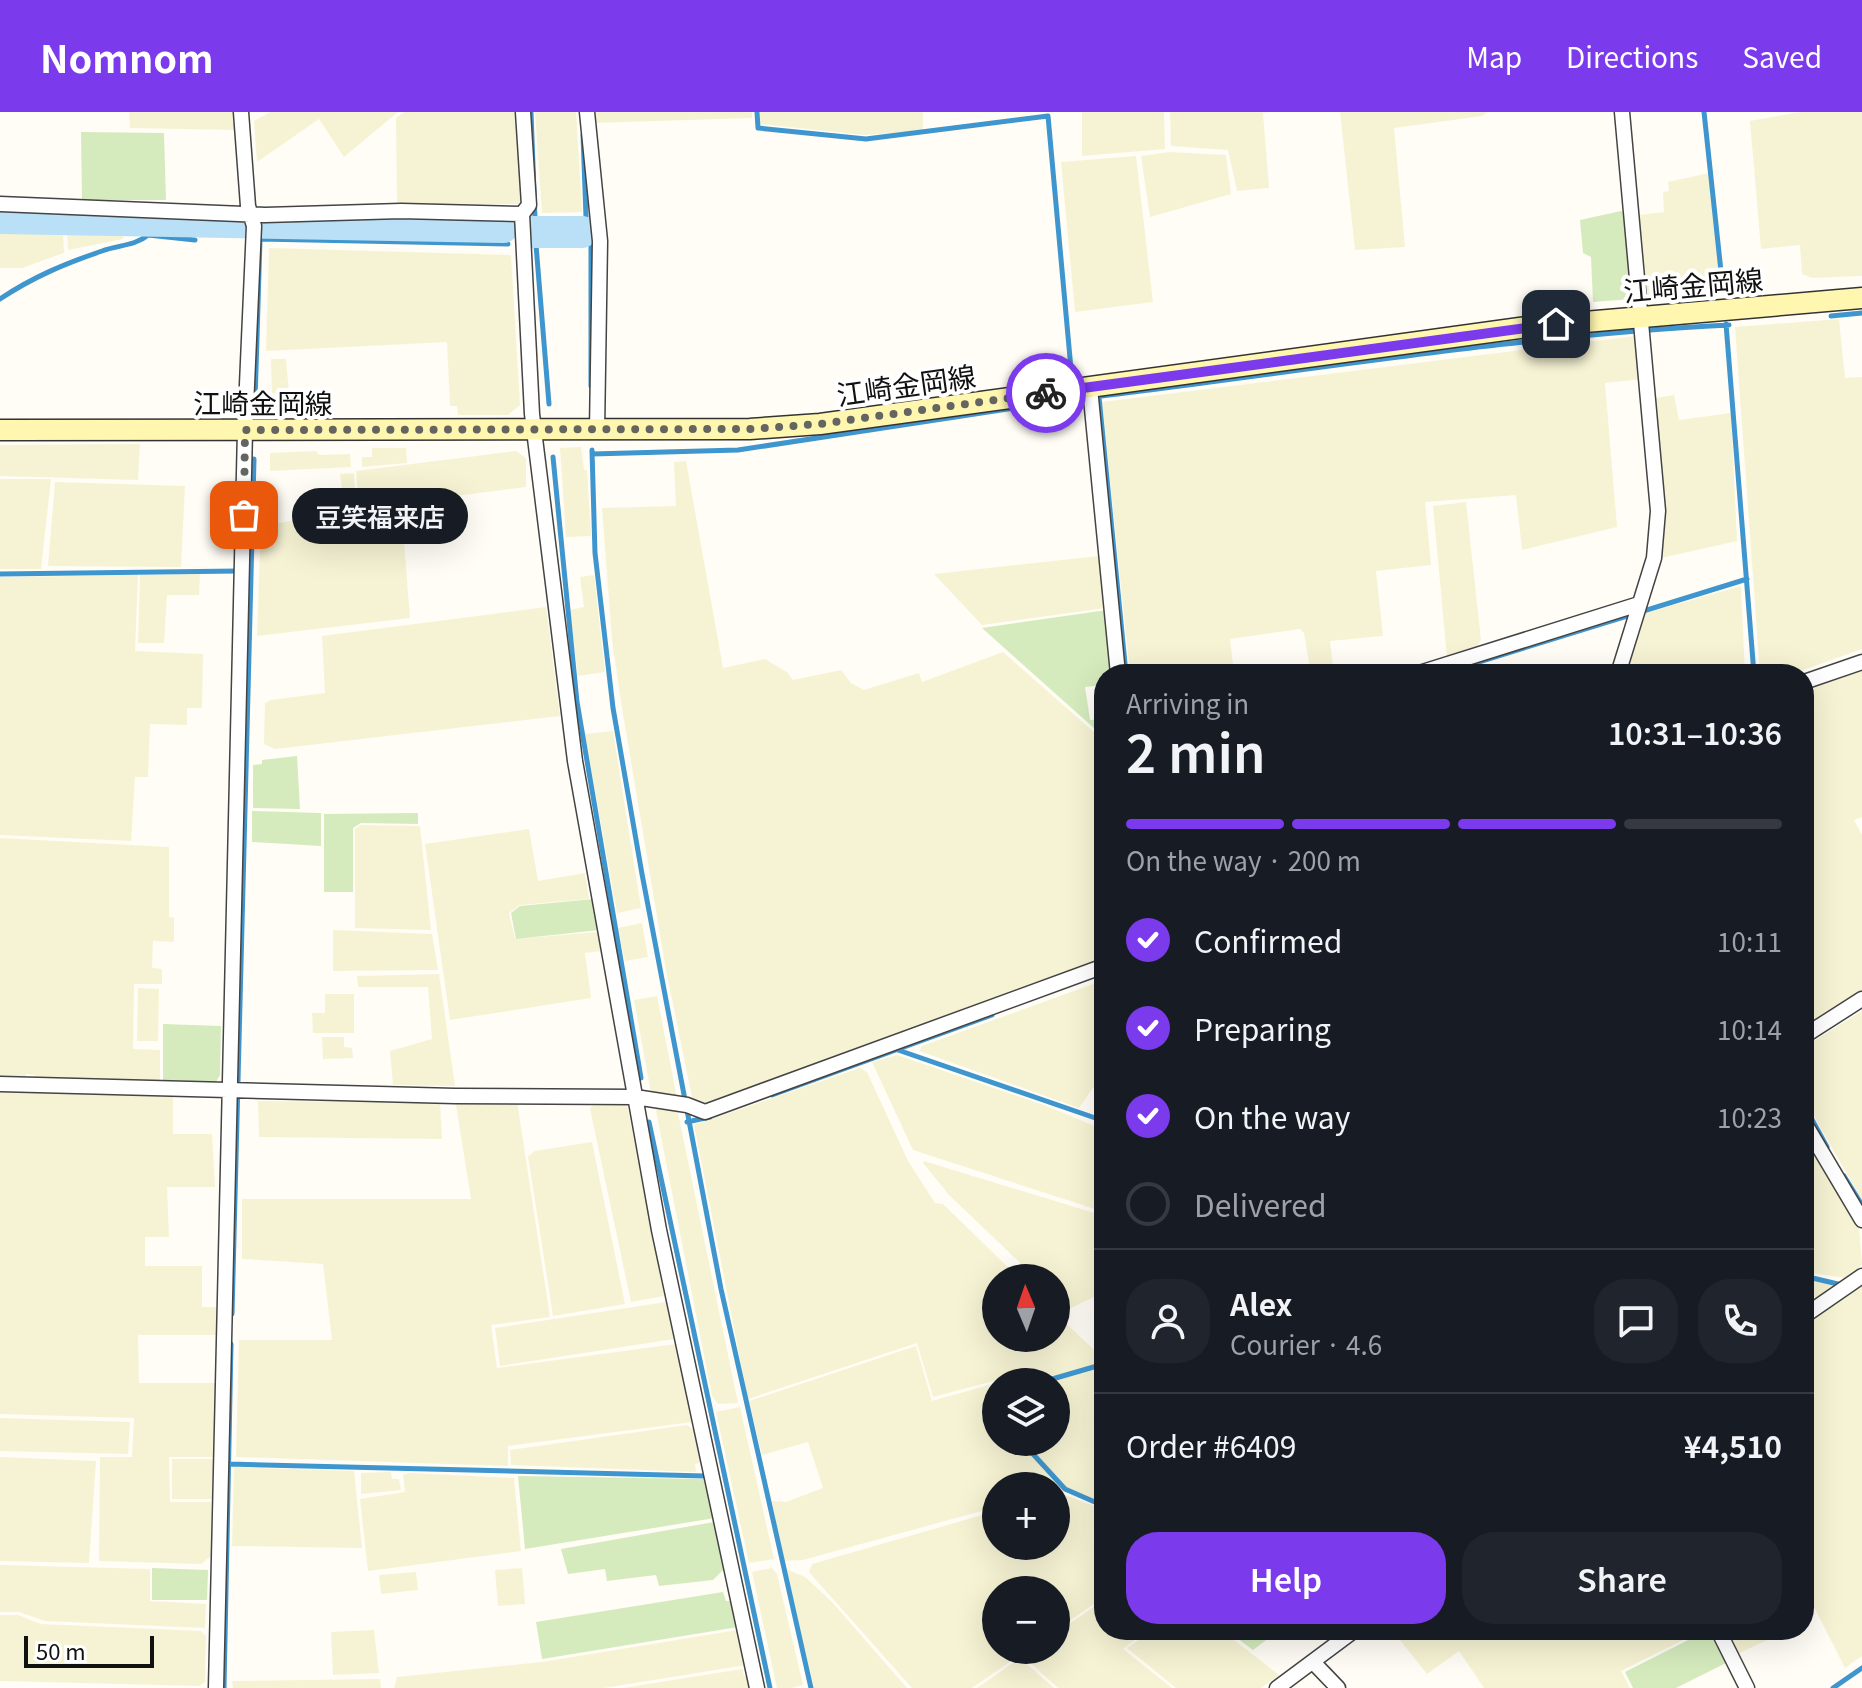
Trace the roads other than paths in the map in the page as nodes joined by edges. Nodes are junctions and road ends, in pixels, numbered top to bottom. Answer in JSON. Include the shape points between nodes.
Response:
{"nodes":[{"id":1,"x":241,"y":112,"type":"edge"},
{"id":2,"x":523,"y":112,"type":"edge"},
{"id":3,"x":587,"y":112,"type":"edge"},
{"id":4,"x":1622,"y":112,"type":"edge"},
{"id":5,"x":0,"y":204,"type":"edge"},
{"id":6,"x":522,"y":214,"type":"junction"},
{"id":7,"x":253,"y":219,"type":"junction"},
{"id":8,"x":1862,"y":298,"type":"edge"},
{"id":9,"x":1642,"y":325,"type":"junction"},
{"id":10,"x":1091,"y":394,"type":"junction"},
{"id":11,"x":0,"y":430,"type":"edge"},
{"id":12,"x":245,"y":430,"type":"junction"},
{"id":13,"x":534,"y":431,"type":"junction"},
{"id":14,"x":597,"y":431,"type":"junction"},
{"id":15,"x":1637,"y":610,"type":"junction"},
{"id":16,"x":1862,"y":662,"type":"edge"},
{"id":17,"x":1117,"y":664,"type":"edge"},
{"id":18,"x":1451,"y":664,"type":"edge"},
{"id":19,"x":1621,"y":664,"type":"edge"},
{"id":20,"x":1814,"y":679,"type":"edge"},
{"id":21,"x":1094,"y":970,"type":"edge"},
{"id":22,"x":1862,"y":999,"type":"edge"},
{"id":23,"x":1814,"y":1030,"type":"edge"},
{"id":24,"x":0,"y":1084,"type":"edge"},
{"id":25,"x":234,"y":1088,"type":"junction"},
{"id":26,"x":635,"y":1097,"type":"junction"},
{"id":27,"x":1814,"y":1139,"type":"edge"},
{"id":28,"x":1862,"y":1220,"type":"edge"},
{"id":29,"x":1862,"y":1276,"type":"edge"},
{"id":30,"x":1814,"y":1309,"type":"edge"},
{"id":31,"x":1342,"y":1640,"type":"edge"},
{"id":32,"x":1723,"y":1640,"type":"edge"},
{"id":33,"x":1313,"y":1662,"type":"junction"},
{"id":34,"x":216,"y":1688,"type":"edge"},
{"id":35,"x":757,"y":1688,"type":"edge"},
{"id":36,"x":1277,"y":1688,"type":"edge"},
{"id":37,"x":1338,"y":1688,"type":"edge"},
{"id":38,"x":1747,"y":1688,"type":"edge"}],
"edges":[{"from":1,"to":7,"type":"street"},
{"from":2,"to":6,"type":"street","via":[[529,205]]},
{"from":3,"to":14,"type":"street","via":[[600,241]]},
{"from":4,"to":9,"type":"street"},
{"from":5,"to":7,"type":"street"},
{"from":6,"to":7,"type":"street","via":[[401,211]]},
{"from":6,"to":13,"type":"street"},
{"from":7,"to":12,"type":"street"},
{"from":8,"to":9,"type":"main road","name":"江崎金岡線"},
{"from":9,"to":10,"type":"main road","name":"江崎金岡線","via":[[1527,327]]},
{"from":9,"to":15,"type":"street","via":[[1658,511],[1654,558]]},
{"from":10,"to":14,"type":"main road","name":"江崎金岡線","via":[[820,424]]},
{"from":10,"to":17,"type":"street"},
{"from":11,"to":12,"type":"main road","name":"江崎金岡線"},
{"from":12,"to":13,"type":"main road","name":"江崎金岡線"},
{"from":12,"to":25,"type":"street"},
{"from":13,"to":14,"type":"main road","name":"江崎金岡線"},
{"from":13,"to":26,"type":"street","via":[[575,761]]},
{"from":15,"to":18,"type":"street"},
{"from":15,"to":19,"type":"street"},
{"from":16,"to":20,"type":"street"},
{"from":21,"to":26,"type":"street","via":[[705,1112]]},
{"from":22,"to":23,"type":"street"},
{"from":24,"to":25,"type":"street"},
{"from":25,"to":26,"type":"street"},
{"from":25,"to":34,"type":"street"},
{"from":26,"to":35,"type":"street"},
{"from":27,"to":28,"type":"street"},
{"from":29,"to":30,"type":"street"},
{"from":31,"to":33,"type":"street"},
{"from":32,"to":38,"type":"street"},
{"from":33,"to":36,"type":"street"},
{"from":33,"to":37,"type":"street"}]}
